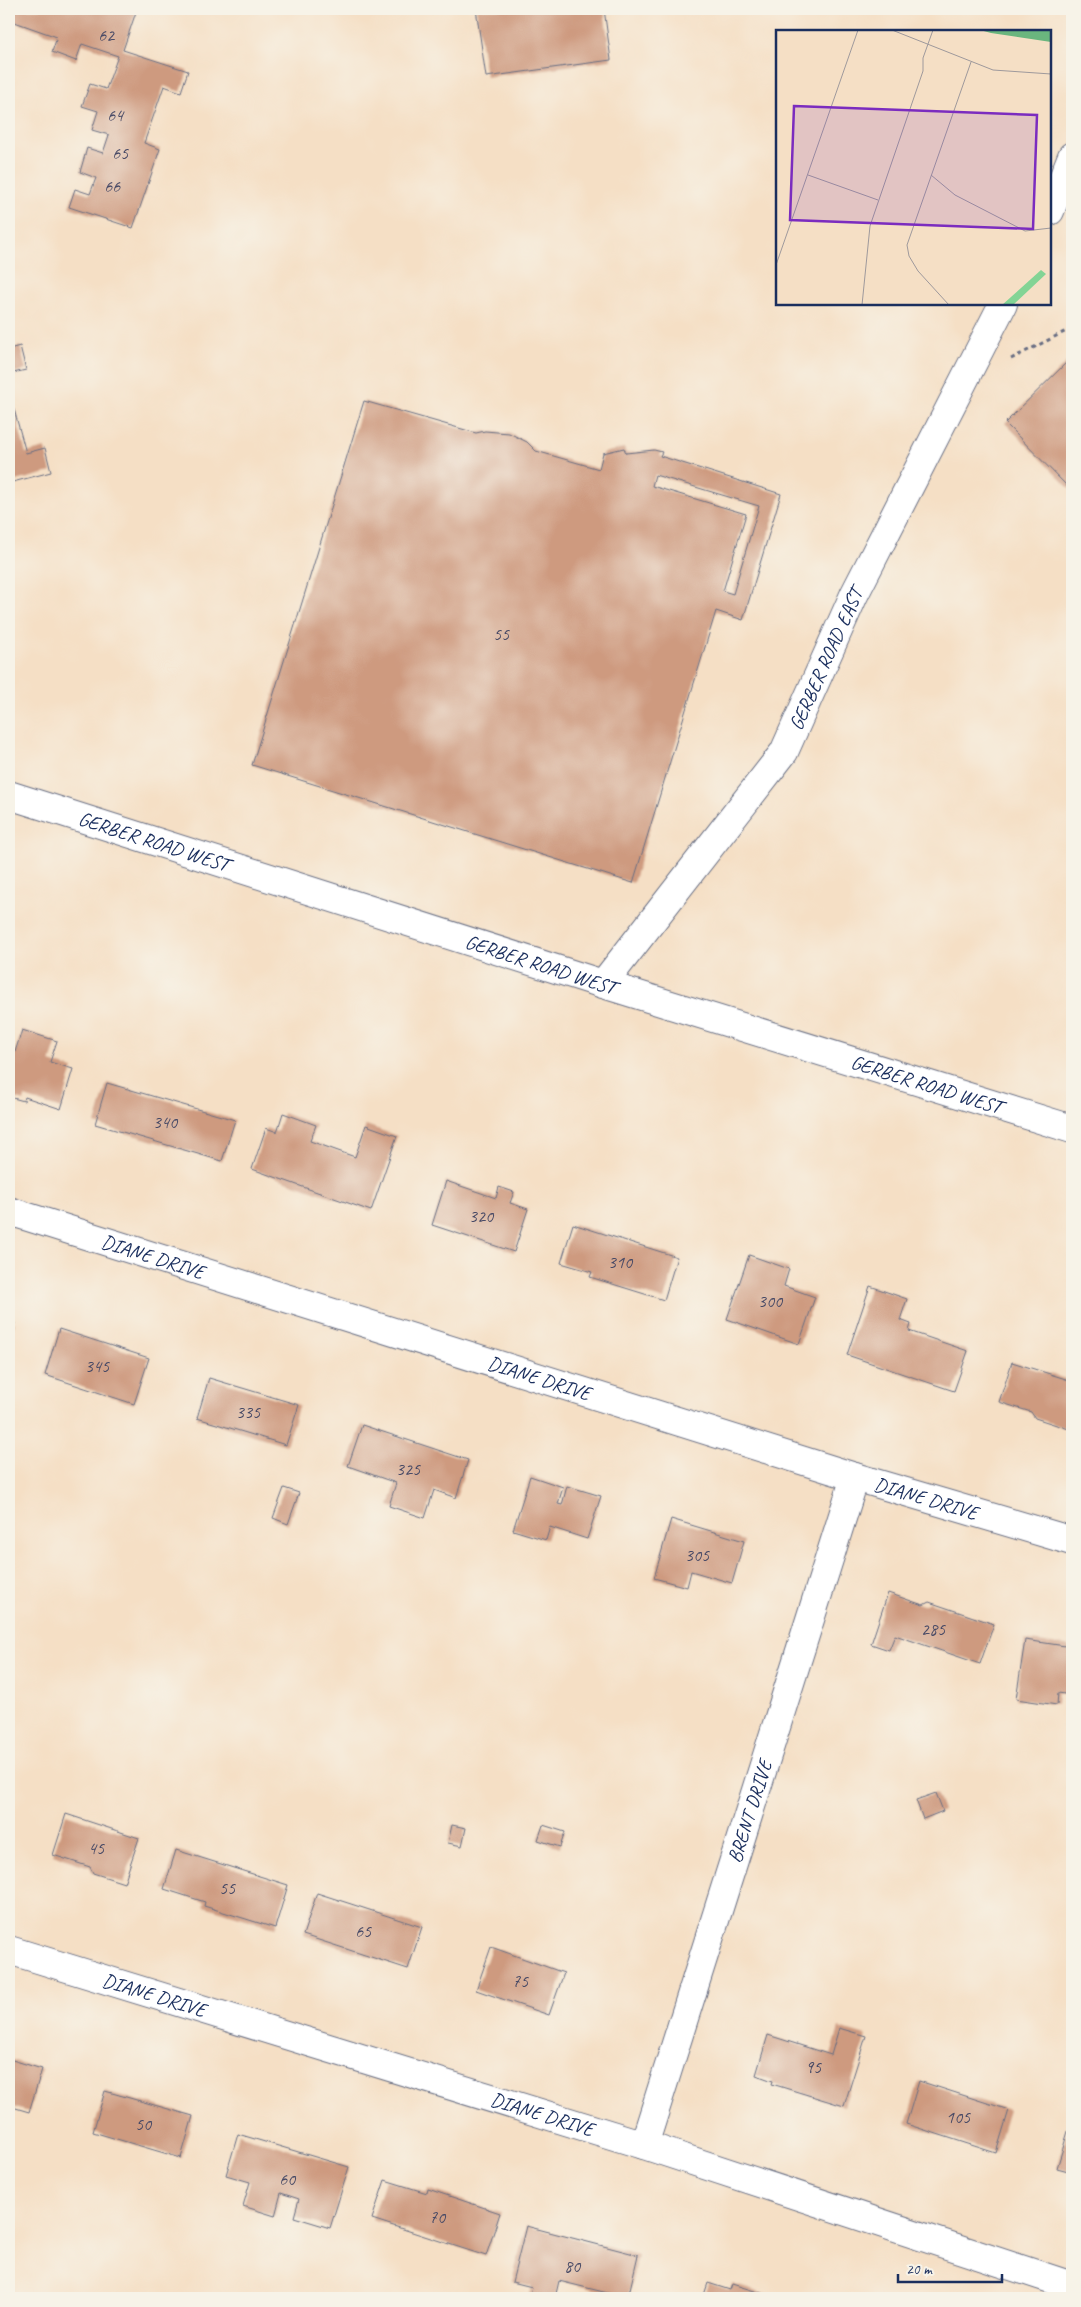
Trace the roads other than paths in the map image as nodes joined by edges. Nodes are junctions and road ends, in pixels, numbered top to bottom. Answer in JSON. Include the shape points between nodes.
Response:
{"nodes":[{"id":1,"x":1072,"y":156,"type":"edge"},
{"id":2,"x":1051,"y":208,"type":"edge"},
{"id":3,"x":1002,"y":305,"type":"edge"},
{"id":4,"x":9,"y":795,"type":"edge"},
{"id":5,"x":603,"y":984,"type":"junction"},
{"id":6,"x":1072,"y":1130,"type":"edge"},
{"id":7,"x":9,"y":1211,"type":"edge"},
{"id":8,"x":855,"y":1476,"type":"junction"},
{"id":9,"x":1072,"y":1541,"type":"edge"},
{"id":10,"x":9,"y":1950,"type":"edge"},
{"id":11,"x":644,"y":2145,"type":"junction"},
{"id":12,"x":1072,"y":2286,"type":"edge"}],
"edges":[{"from":1,"to":2,"type":"street"},
{"from":3,"to":5,"type":"street","name":"GERBER ROAD EAST","via":[[854,595],[784,752]]},
{"from":4,"to":5,"type":"street","name":"GERBER ROAD WEST"},
{"from":5,"to":6,"type":"street","name":"GERBER ROAD WEST"},
{"from":7,"to":8,"type":"street","name":"DIANE DRIVE"},
{"from":8,"to":9,"type":"street","name":"DIANE DRIVE"},
{"from":8,"to":11,"type":"street","name":"BRENT DRIVE"},
{"from":10,"to":11,"type":"street","name":"DIANE DRIVE"},
{"from":11,"to":12,"type":"street","name":"DIANE DRIVE"}]}
